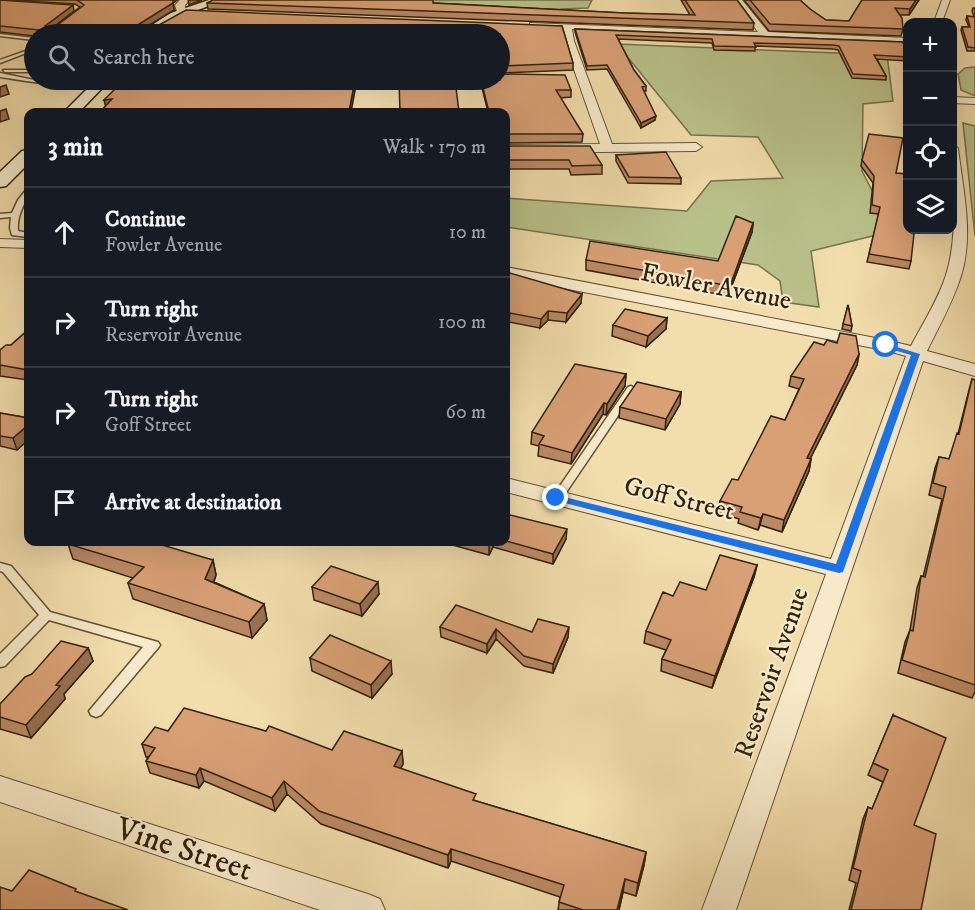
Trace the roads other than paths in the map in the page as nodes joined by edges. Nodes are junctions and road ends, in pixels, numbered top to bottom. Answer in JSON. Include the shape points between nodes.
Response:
{"nodes":[{"id":1,"x":220,"y":0,"type":"edge"},
{"id":2,"x":738,"y":0,"type":"edge"},
{"id":3,"x":946,"y":0,"type":"edge"},
{"id":4,"x":183,"y":6,"type":"edge"},
{"id":5,"x":208,"y":13,"type":"edge"},
{"id":6,"x":939,"y":18,"type":"edge"},
{"id":7,"x":159,"y":24,"type":"edge"},
{"id":8,"x":519,"y":25,"type":"edge"},
{"id":9,"x":567,"y":26,"type":"junction"},
{"id":10,"x":0,"y":35,"type":"edge"},
{"id":11,"x":765,"y":35,"type":"junction"},
{"id":12,"x":24,"y":38,"type":"edge"},
{"id":13,"x":903,"y":41,"type":"edge"},
{"id":14,"x":24,"y":53,"type":"edge"},
{"id":15,"x":0,"y":62,"type":"edge"},
{"id":16,"x":24,"y":72,"type":"edge"},
{"id":17,"x":0,"y":73,"type":"edge"},
{"id":18,"x":24,"y":77,"type":"edge"},
{"id":19,"x":570,"y":77,"type":"edge"},
{"id":20,"x":582,"y":77,"type":"junction"},
{"id":21,"x":93,"y":90,"type":"edge"},
{"id":22,"x":957,"y":100,"type":"edge"},
{"id":23,"x":975,"y":101,"type":"edge"},
{"id":24,"x":75,"y":108,"type":"edge"},
{"id":25,"x":696,"y":147,"type":"dead end"},
{"id":26,"x":607,"y":148,"type":"junction"},
{"id":27,"x":510,"y":149,"type":"edge"},
{"id":28,"x":24,"y":157,"type":"edge"},
{"id":29,"x":3,"y":174,"type":"edge"},
{"id":30,"x":954,"y":180,"type":"edge"},
{"id":31,"x":24,"y":196,"type":"edge"},
{"id":32,"x":15,"y":215,"type":"junction"},
{"id":33,"x":0,"y":216,"type":"edge"},
{"id":34,"x":24,"y":234,"type":"edge"},
{"id":35,"x":0,"y":243,"type":"edge"},
{"id":36,"x":24,"y":244,"type":"edge"},
{"id":37,"x":510,"y":273,"type":"edge"},
{"id":38,"x":916,"y":354,"type":"junction"},
{"id":39,"x":975,"y":370,"type":"edge"},
{"id":40,"x":631,"y":389,"type":"edge"},
{"id":41,"x":510,"y":486,"type":"edge"},
{"id":42,"x":556,"y":498,"type":"junction"},
{"id":43,"x":0,"y":567,"type":"edge"},
{"id":44,"x":839,"y":569,"type":"junction"},
{"id":45,"x":46,"y":615,"type":"junction"},
{"id":46,"x":0,"y":662,"type":"edge"},
{"id":47,"x":96,"y":711,"type":"dead end"},
{"id":48,"x":0,"y":789,"type":"edge"},
{"id":49,"x":368,"y":910,"type":"edge"},
{"id":50,"x":719,"y":910,"type":"edge"}],
"edges":[{"from":1,"to":4,"type":"main road"},
{"from":2,"to":11,"type":"street"},
{"from":3,"to":6,"type":"street"},
{"from":4,"to":5,"type":"street"},
{"from":4,"to":7,"type":"main road"},
{"from":8,"to":9,"type":"street"},
{"from":9,"to":11,"type":"street"},
{"from":9,"to":20,"type":"street"},
{"from":10,"to":12,"type":"lane"},
{"from":11,"to":13,"type":"street"},
{"from":14,"to":15,"type":"lane"},
{"from":16,"to":17,"type":"lane"},
{"from":17,"to":18,"type":"lane"},
{"from":19,"to":20,"type":"street"},
{"from":20,"to":26,"type":"street"},
{"from":21,"to":24,"type":"main road"},
{"from":22,"to":23,"type":"street"},
{"from":25,"to":26,"type":"street"},
{"from":26,"to":27,"type":"street"},
{"from":28,"to":29,"type":"main road"},
{"from":30,"to":38,"type":"street","name":"Reservoir Avenue","via":[[959,247],[948,292]]},
{"from":31,"to":32,"type":"lane"},
{"from":32,"to":33,"type":"lane"},
{"from":32,"to":34,"type":"lane","via":[[13,230]]},
{"from":35,"to":36,"type":"street"},
{"from":37,"to":38,"type":"street","name":"Fowler Avenue"},
{"from":38,"to":39,"type":"street","name":"Fowler Avenue"},
{"from":38,"to":44,"type":"street","name":"Reservoir Avenue"},
{"from":40,"to":42,"type":"lane"},
{"from":41,"to":42,"type":"street","name":"Goff Street"},
{"from":42,"to":44,"type":"street","name":"Goff Street"},
{"from":43,"to":45,"type":"lane","via":[[7,569]]},
{"from":44,"to":50,"type":"street","name":"Reservoir Avenue"},
{"from":45,"to":46,"type":"lane"},
{"from":45,"to":47,"type":"lane","via":[[153,645]]},
{"from":48,"to":49,"type":"street","name":"Vine Street"}]}
